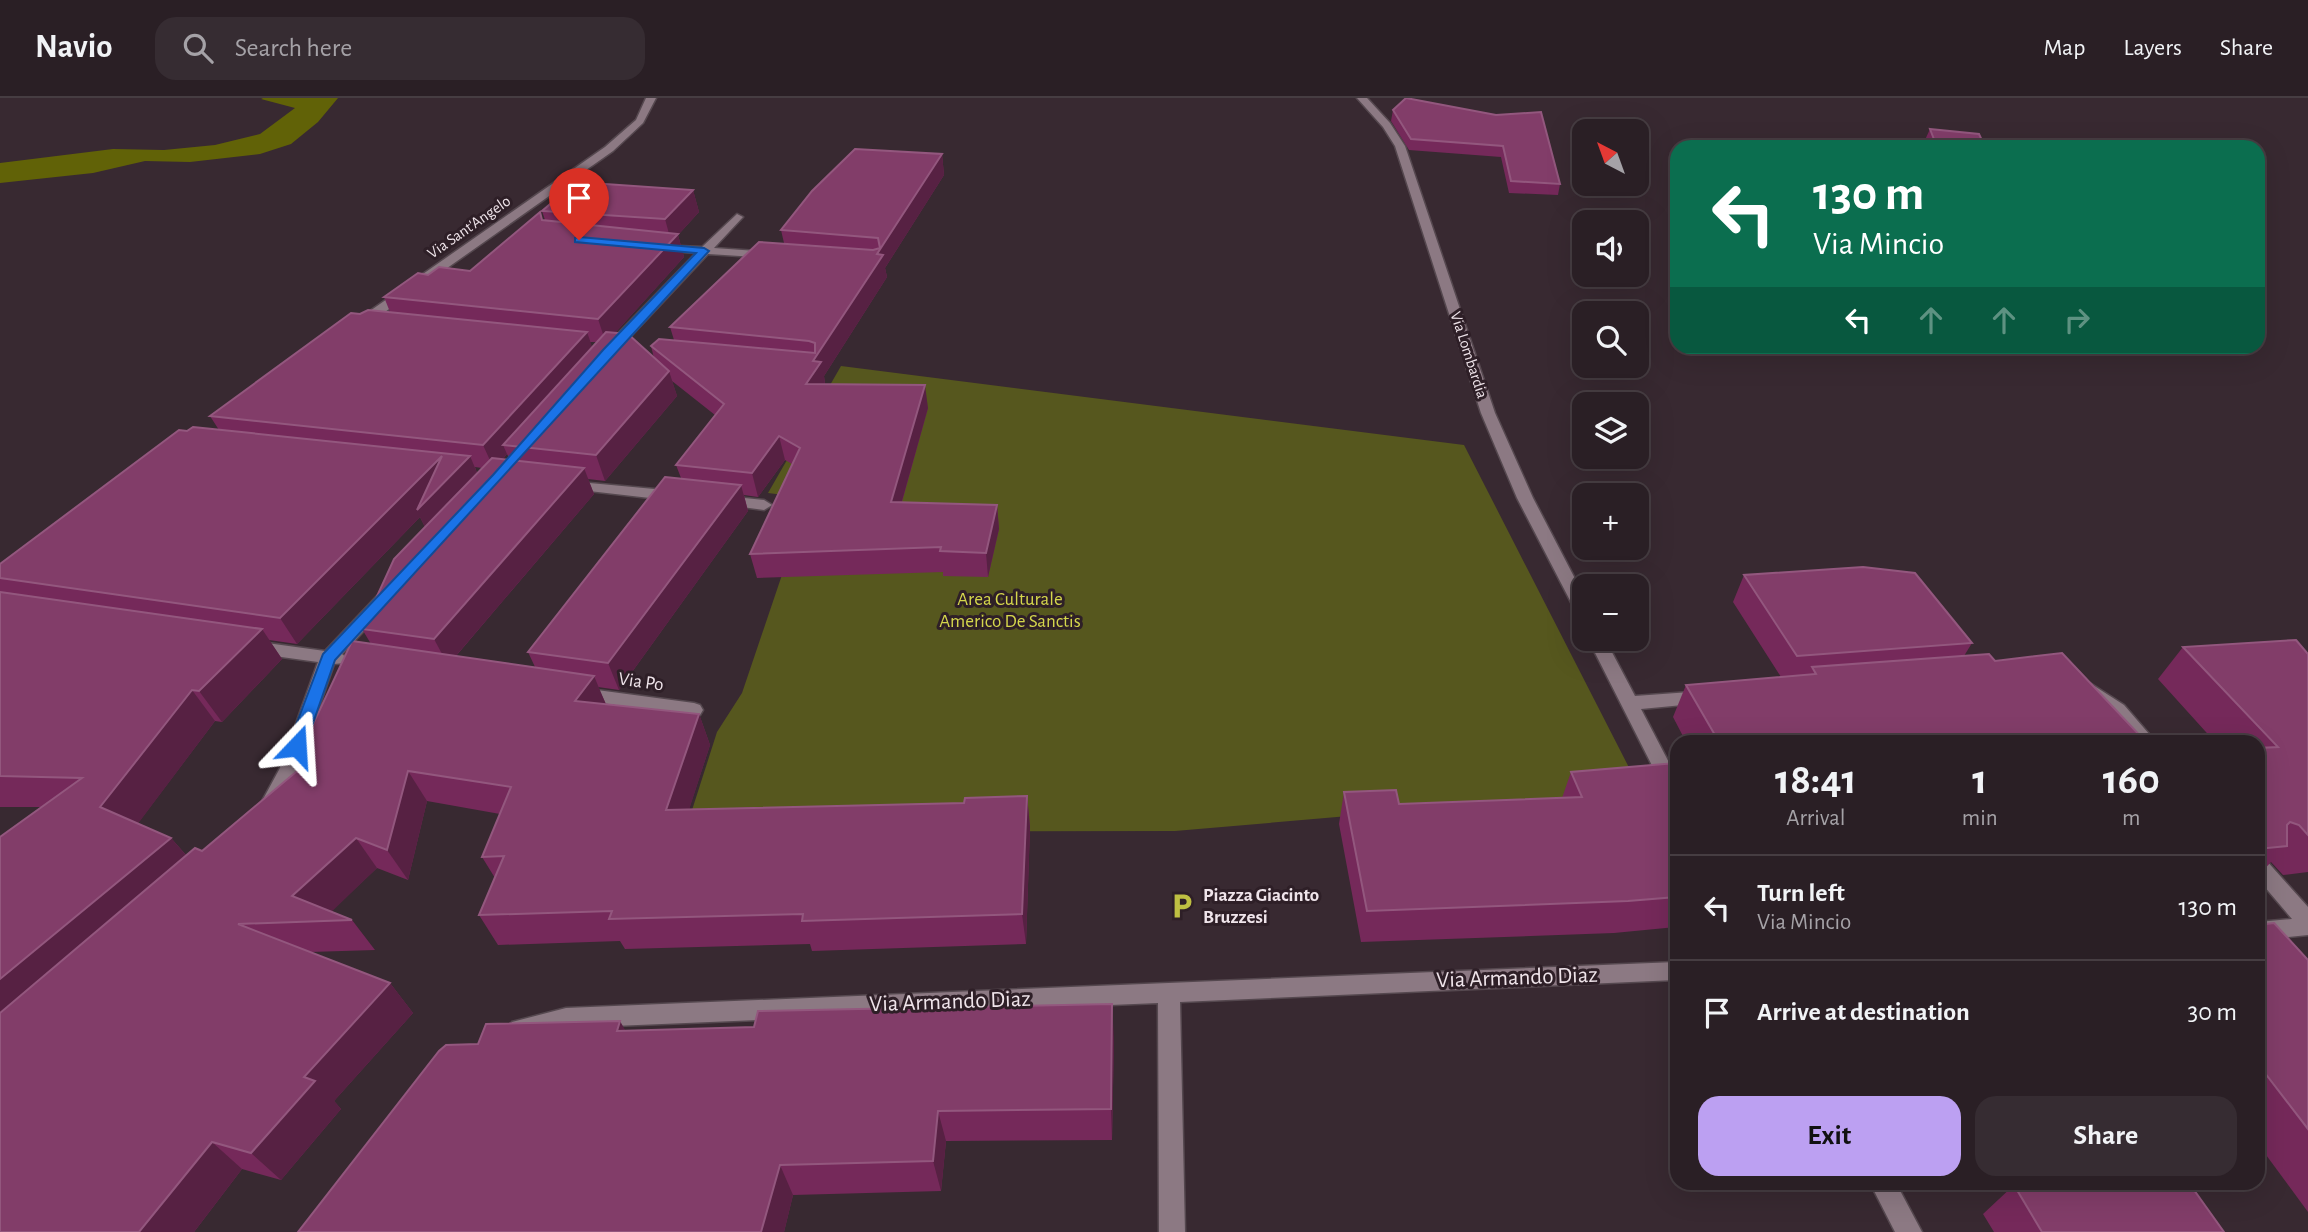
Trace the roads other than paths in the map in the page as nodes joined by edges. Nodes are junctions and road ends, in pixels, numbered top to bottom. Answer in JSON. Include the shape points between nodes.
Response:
{"nodes":[{"id":1,"x":651,"y":98,"type":"edge"},
{"id":2,"x":1362,"y":98,"type":"edge"},
{"id":3,"x":737,"y":216,"type":"dead end"},
{"id":4,"x":650,"y":246,"type":"edge"},
{"id":5,"x":704,"y":251,"type":"junction"},
{"id":6,"x":784,"y":257,"type":"edge"},
{"id":7,"x":386,"y":328,"type":"edge"},
{"id":8,"x":605,"y":355,"type":"edge"},
{"id":9,"x":551,"y":483,"type":"edge"},
{"id":10,"x":765,"y":505,"type":"dead end"},
{"id":11,"x":394,"y":588,"type":"edge"},
{"id":12,"x":1572,"y":589,"type":"edge"},
{"id":13,"x":233,"y":644,"type":"edge"},
{"id":14,"x":1603,"y":651,"type":"edge"},
{"id":15,"x":328,"y":658,"type":"junction"},
{"id":16,"x":355,"y":662,"type":"edge"},
{"id":17,"x":2072,"y":680,"type":"edge"},
{"id":18,"x":559,"y":691,"type":"edge"},
{"id":19,"x":1726,"y":695,"type":"edge"},
{"id":20,"x":1630,"y":703,"type":"junction"},
{"id":21,"x":694,"y":710,"type":"edge"},
{"id":22,"x":2140,"y":735,"type":"edge"},
{"id":23,"x":1670,"y":781,"type":"edge"},
{"id":24,"x":258,"y":822,"type":"edge"},
{"id":25,"x":2265,"y":873,"type":"edge"},
{"id":26,"x":2308,"y":924,"type":"edge"},
{"id":27,"x":2265,"y":929,"type":"edge"},
{"id":28,"x":1670,"y":971,"type":"edge"},
{"id":29,"x":1169,"y":992,"type":"junction"},
{"id":30,"x":497,"y":1040,"type":"edge"},
{"id":31,"x":1886,"y":1190,"type":"edge"},
{"id":32,"x":1172,"y":1232,"type":"edge"},
{"id":33,"x":1909,"y":1232,"type":"edge"}],
"edges":[{"from":1,"to":7,"type":"street","name":"Via Sant'Angelo","via":[[645,115],[619,141],[353,328]]},
{"from":2,"to":12,"type":"street","name":"Via Lombardia","via":[[1400,146],[1488,413]]},
{"from":3,"to":5,"type":"street"},
{"from":4,"to":5,"type":"street"},
{"from":5,"to":6,"type":"street"},
{"from":5,"to":8,"type":"street"},
{"from":9,"to":10,"type":"street"},
{"from":11,"to":15,"type":"street"},
{"from":13,"to":15,"type":"street"},
{"from":14,"to":20,"type":"street"},
{"from":15,"to":16,"type":"street"},
{"from":15,"to":24,"type":"street","via":[[289,768]]},
{"from":17,"to":22,"type":"street","via":[[2107,700]]},
{"from":18,"to":21,"type":"street","name":"Via Po"},
{"from":19,"to":20,"type":"street"},
{"from":20,"to":23,"type":"street"},
{"from":25,"to":26,"type":"street"},
{"from":26,"to":27,"type":"street"},
{"from":28,"to":29,"type":"street","name":"Via Armando Diaz"},
{"from":29,"to":30,"type":"street","name":"Via Armando Diaz","via":[[566,1018],[530,1025]]},
{"from":29,"to":32,"type":"street"},
{"from":31,"to":33,"type":"street"}]}
